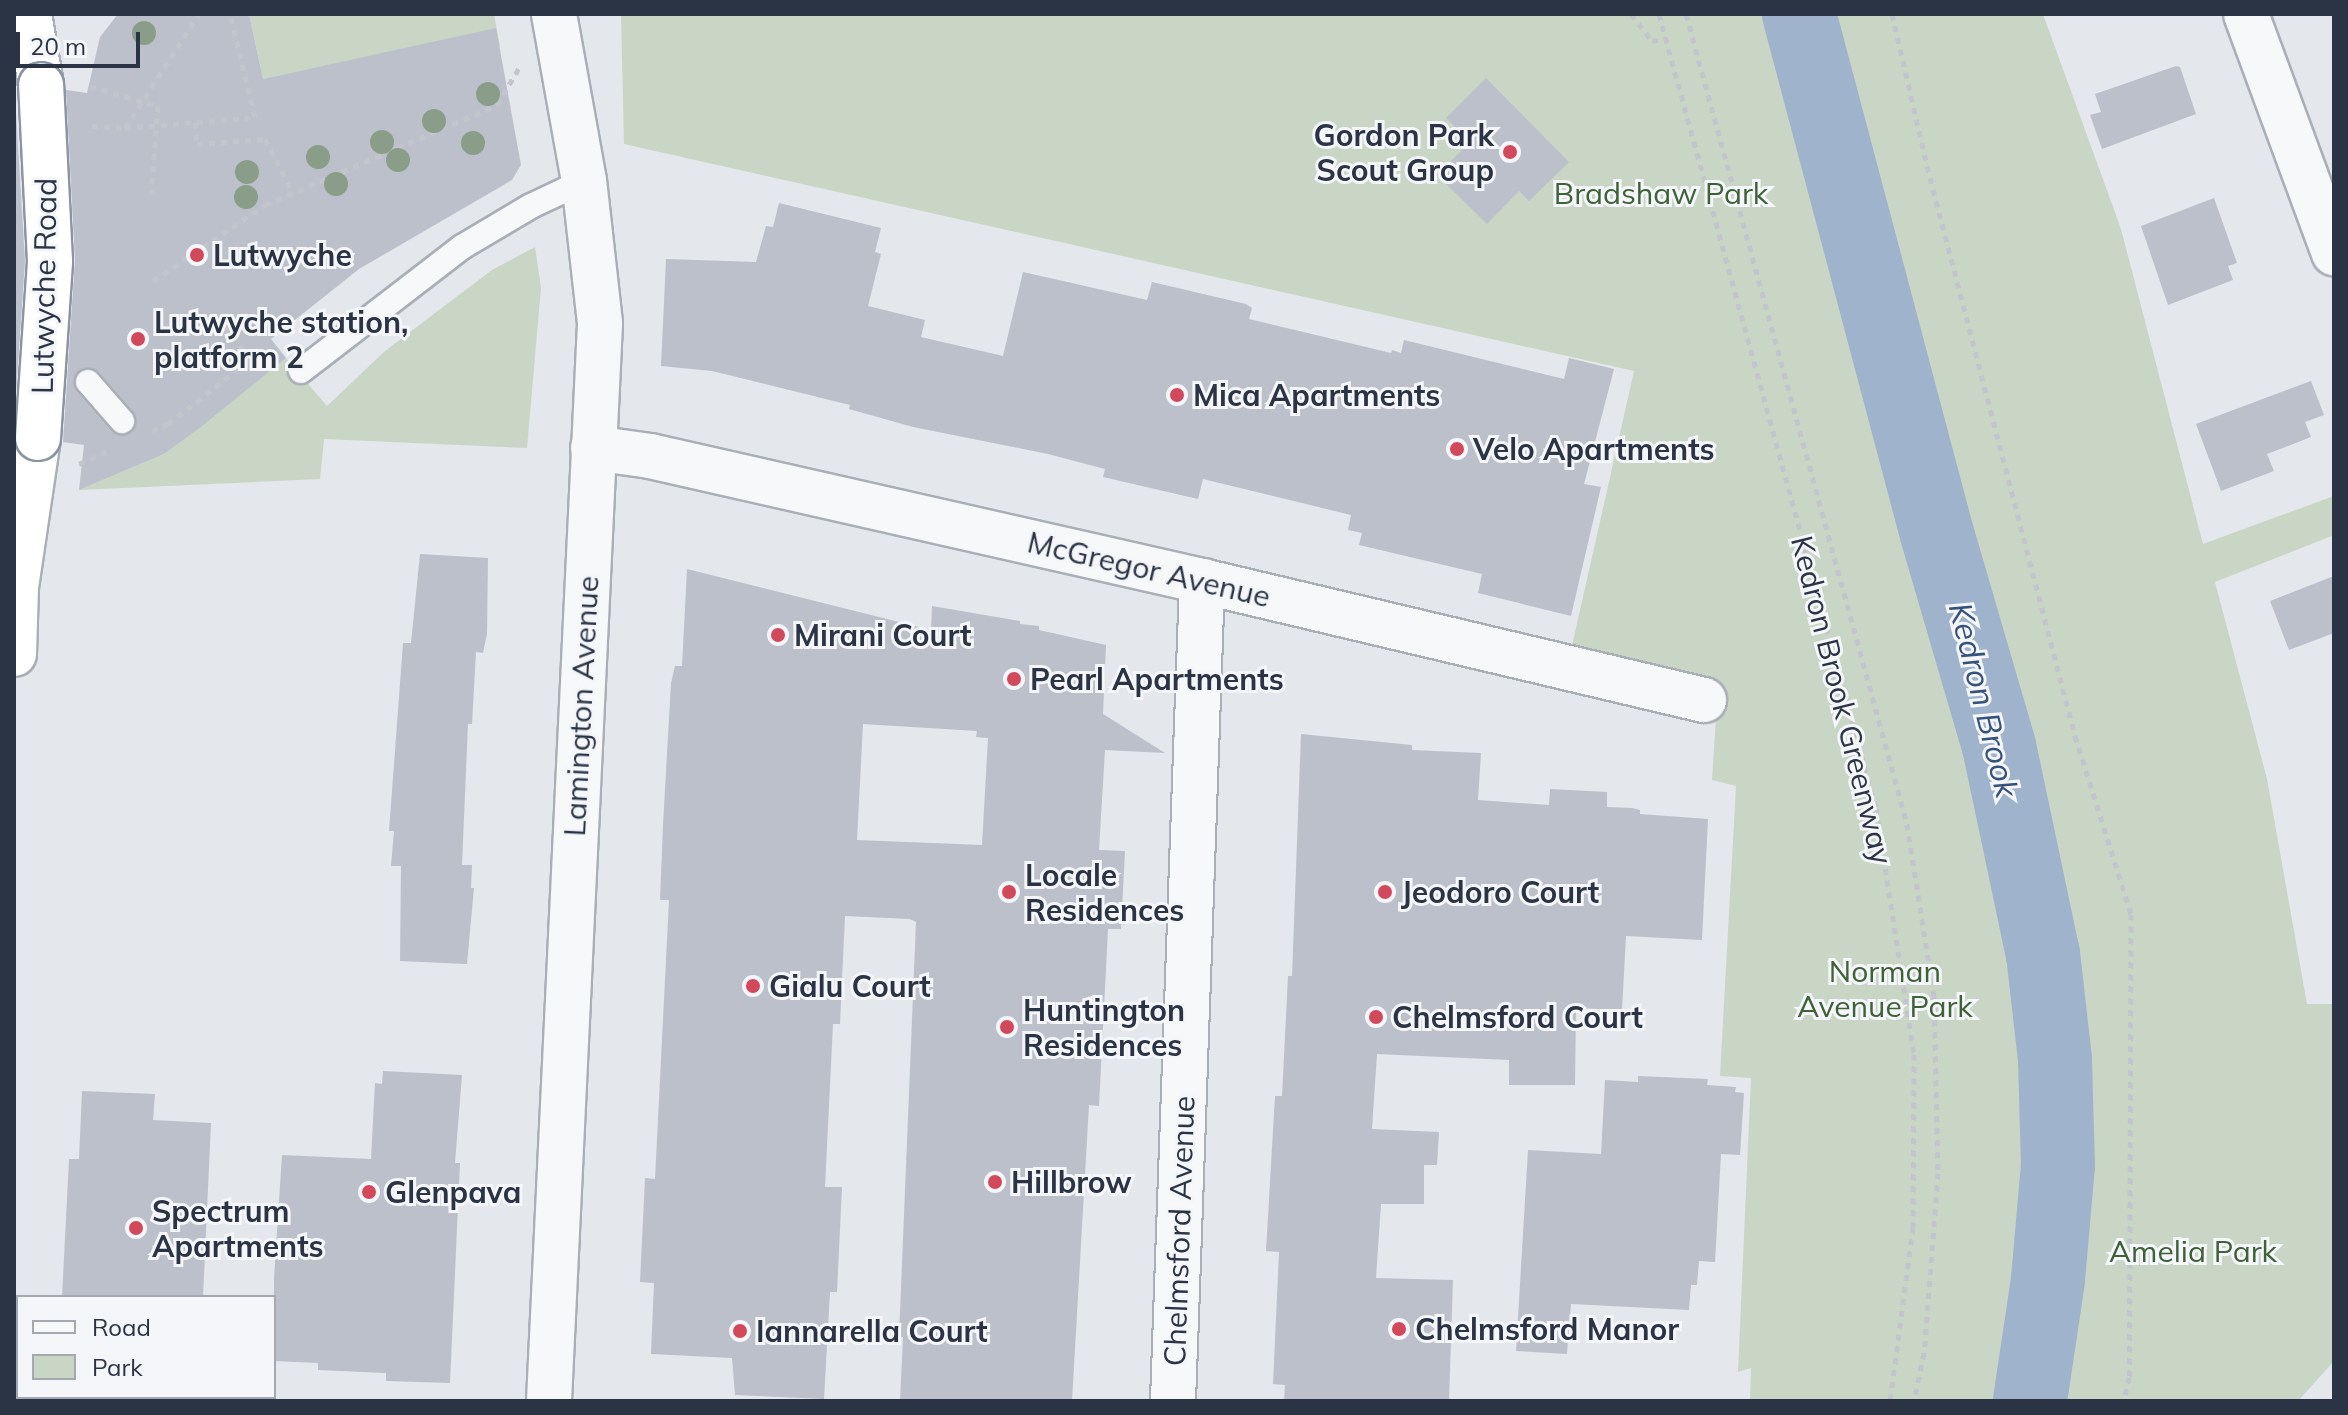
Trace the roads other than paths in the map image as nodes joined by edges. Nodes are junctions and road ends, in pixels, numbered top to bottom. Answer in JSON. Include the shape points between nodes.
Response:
{"nodes":[{"id":1,"x":29,"y":14,"type":"edge"},
{"id":2,"x":554,"y":14,"type":"edge"},
{"id":3,"x":2246,"y":14,"type":"edge"},
{"id":4,"x":584,"y":181,"type":"junction"},
{"id":5,"x":2334,"y":253,"type":"edge"},
{"id":6,"x":301,"y":371,"type":"dead end"},
{"id":7,"x":88,"y":382,"type":"dead end"},
{"id":8,"x":132,"y":429,"type":"road end"},
{"id":9,"x":593,"y":448,"type":"junction"},
{"id":10,"x":1202,"y":581,"type":"junction"},
{"id":11,"x":14,"y":654,"type":"edge"},
{"id":12,"x":1704,"y":700,"type":"dead end"},
{"id":13,"x":549,"y":1401,"type":"edge"},
{"id":14,"x":1173,"y":1401,"type":"edge"}],
"edges":[{"from":1,"to":11,"type":"highway","name":"Lutwyche Road","bridge":true,"via":[[41,85],[56,446],[16,587]]},
{"from":2,"to":4,"type":"street","name":"Lamington Avenue"},
{"from":3,"to":5,"type":"street"},
{"from":4,"to":6,"type":"lane","via":[[462,247]]},
{"from":4,"to":9,"type":"street","name":"Lamington Avenue","via":[[600,323]]},
{"from":7,"to":8,"type":"lane"},
{"from":9,"to":10,"type":"street","name":"McGregor Avenue","via":[[650,456]]},
{"from":9,"to":13,"type":"street","name":"Lamington Avenue"},
{"from":10,"to":12,"type":"street","name":"McGregor Avenue"},
{"from":10,"to":14,"type":"street","name":"Chelmsford Avenue"}]}
